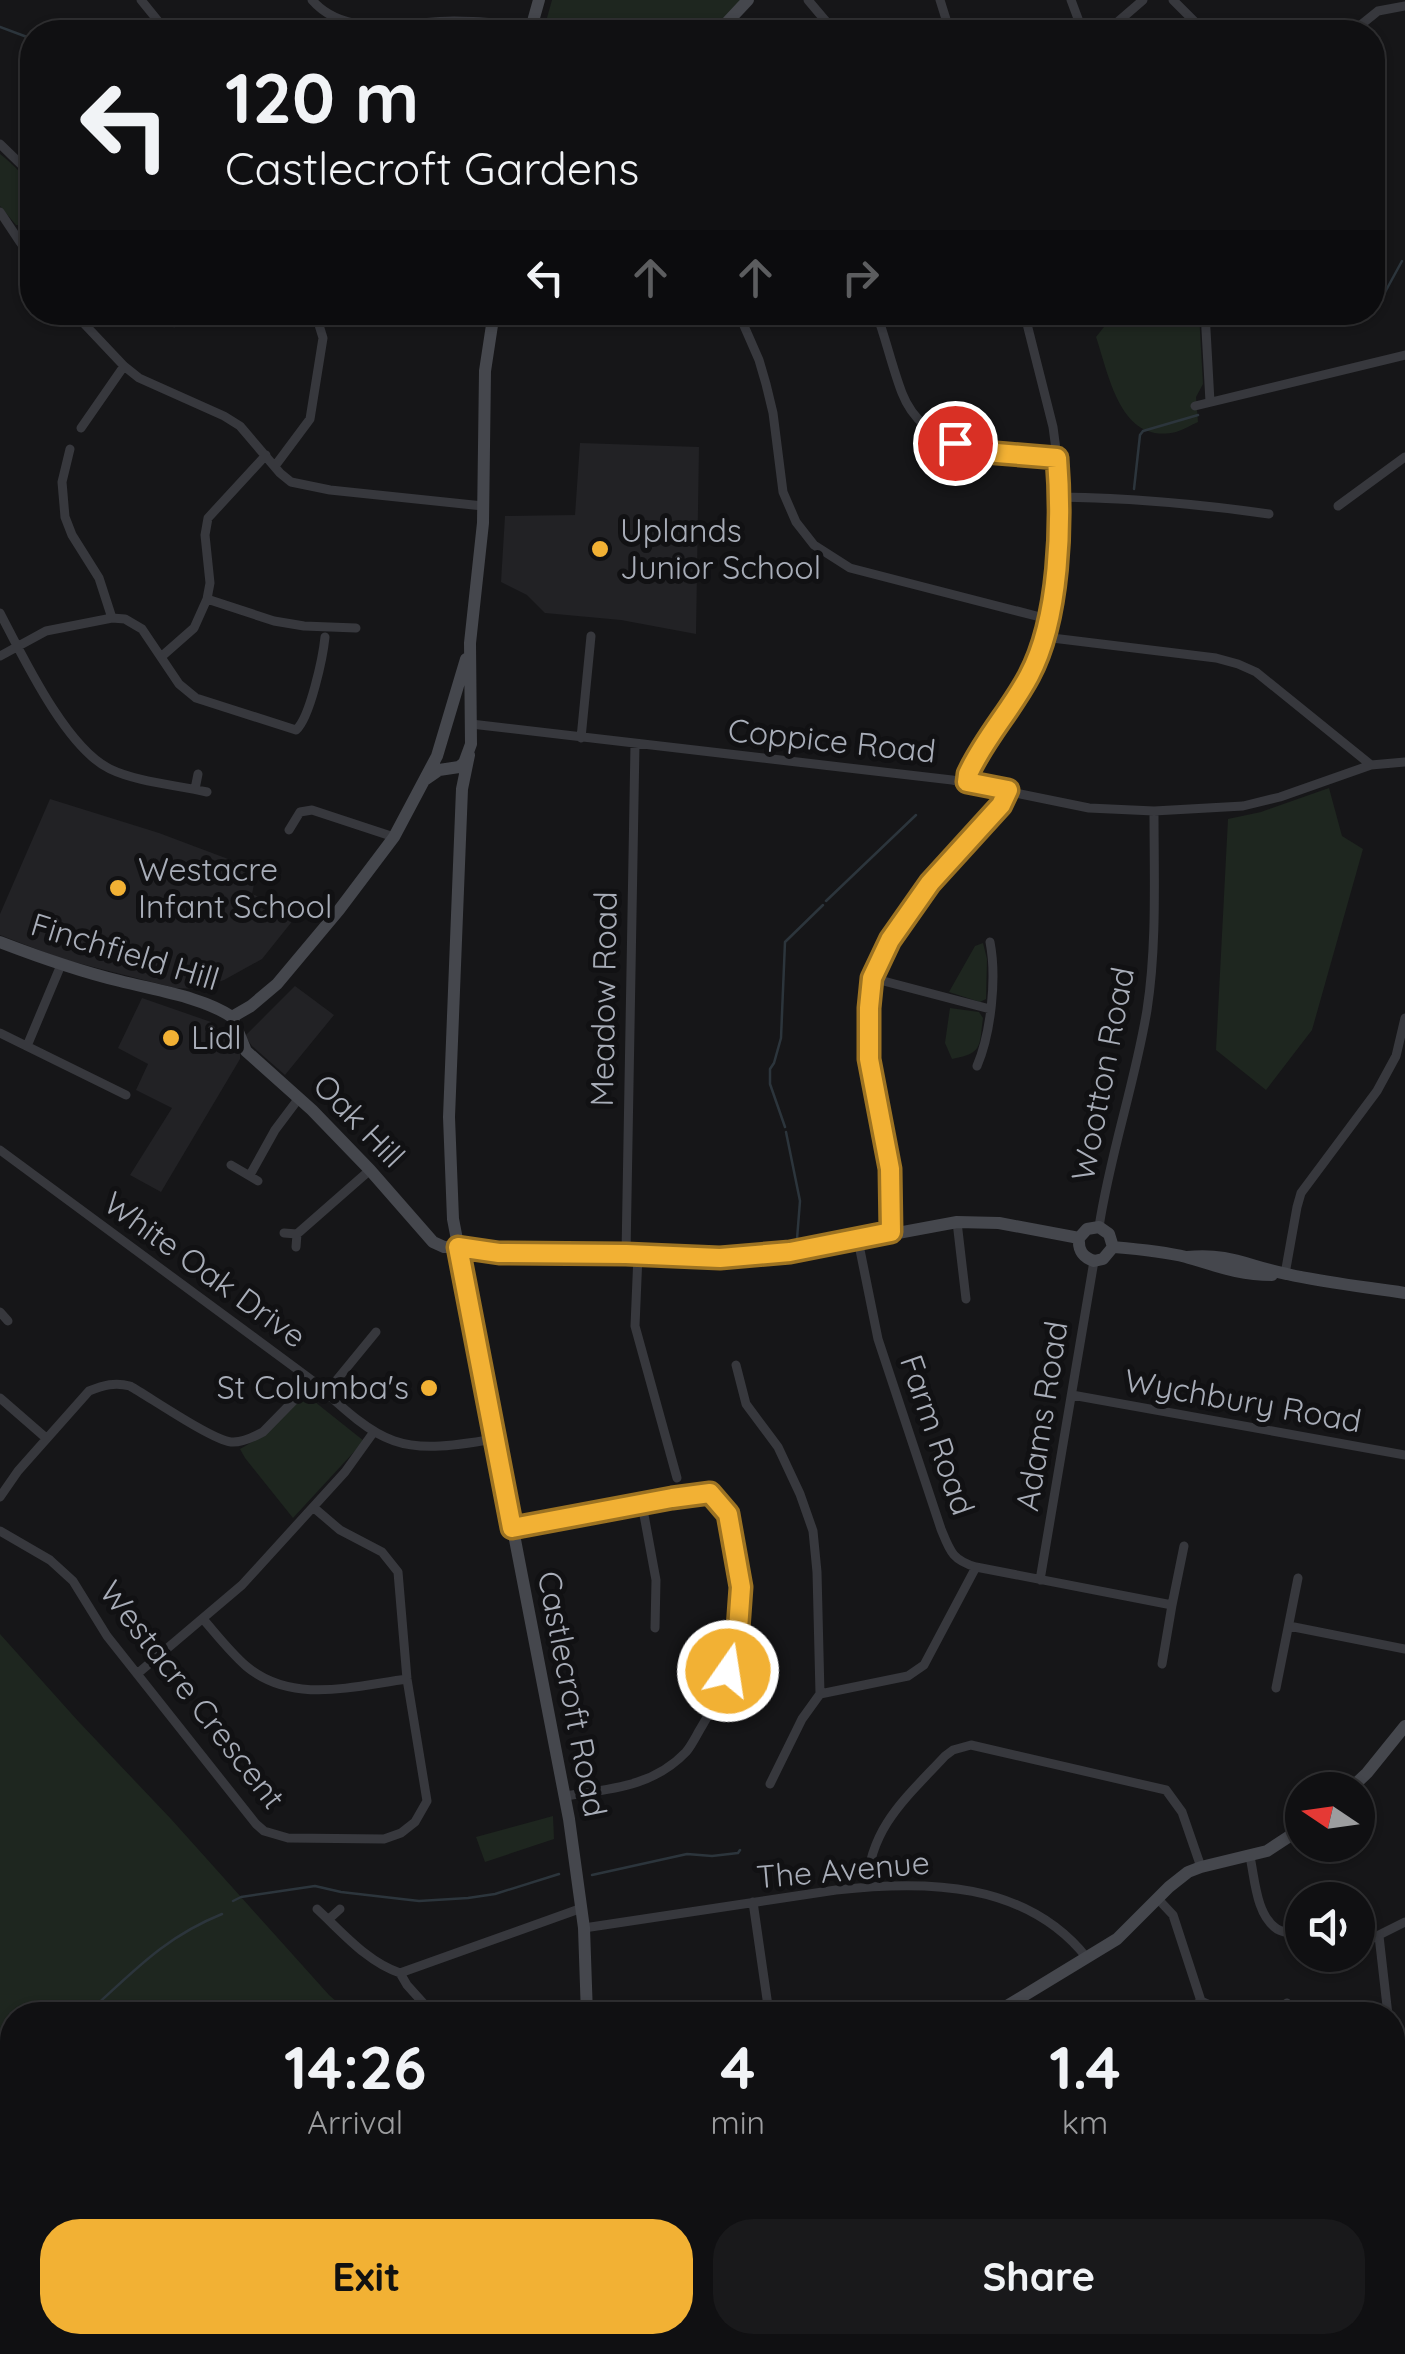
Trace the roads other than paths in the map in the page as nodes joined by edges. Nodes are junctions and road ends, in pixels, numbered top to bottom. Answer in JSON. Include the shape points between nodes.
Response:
{"nodes":[{"id":1,"x":140,"y":0,"type":"edge"},
{"id":2,"x":312,"y":0,"type":"edge"},
{"id":3,"x":748,"y":0,"type":"edge"},
{"id":4,"x":808,"y":0,"type":"edge"},
{"id":5,"x":1143,"y":0,"type":"edge"},
{"id":6,"x":1173,"y":0,"type":"edge"},
{"id":7,"x":1405,"y":6,"type":"edge"},
{"id":8,"x":156,"y":20,"type":"edge"},
{"id":9,"x":338,"y":20,"type":"edge"},
{"id":10,"x":729,"y":20,"type":"edge"},
{"id":11,"x":826,"y":20,"type":"edge"},
{"id":12,"x":1120,"y":20,"type":"edge"},
{"id":13,"x":1193,"y":20,"type":"edge"},
{"id":14,"x":1367,"y":20,"type":"edge"},
{"id":15,"x":0,"y":144,"type":"edge"},
{"id":16,"x":20,"y":163,"type":"edge"},
{"id":17,"x":0,"y":212,"type":"edge"},
{"id":18,"x":20,"y":242,"type":"edge"},
{"id":19,"x":85,"y":325,"type":"edge"},
{"id":20,"x":319,"y":325,"type":"edge"},
{"id":21,"x":492,"y":325,"type":"edge"},
{"id":22,"x":744,"y":325,"type":"edge"},
{"id":23,"x":880,"y":325,"type":"edge"},
{"id":24,"x":1027,"y":325,"type":"edge"},
{"id":25,"x":1206,"y":325,"type":"edge"},
{"id":26,"x":1405,"y":355,"type":"edge"},
{"id":27,"x":124,"y":366,"type":"junction"},
{"id":28,"x":1210,"y":402,"type":"junction"},
{"id":29,"x":1195,"y":406,"type":"dead end"},
{"id":30,"x":82,"y":428,"type":"dead end"},
{"id":31,"x":70,"y":449,"type":"dead end"},
{"id":32,"x":266,"y":454,"type":"junction"},
{"id":33,"x":1405,"y":457,"type":"edge"},
{"id":34,"x":1057,"y":458,"type":"junction"},
{"id":35,"x":275,"y":466,"type":"junction"},
{"id":36,"x":1060,"y":497,"type":"junction"},
{"id":37,"x":484,"y":506,"type":"junction"},
{"id":38,"x":1338,"y":506,"type":"dead end"},
{"id":39,"x":1268,"y":514,"type":"dead end"},
{"id":40,"x":207,"y":599,"type":"junction"},
{"id":41,"x":0,"y":613,"type":"edge"},
{"id":42,"x":112,"y":618,"type":"junction"},
{"id":43,"x":1048,"y":619,"type":"junction"},
{"id":44,"x":356,"y":628,"type":"dead end"},
{"id":45,"x":591,"y":636,"type":"dead end"},
{"id":46,"x":325,"y":637,"type":"dead end"},
{"id":47,"x":1044,"y":637,"type":"junction"},
{"id":48,"x":470,"y":643,"type":"junction"},
{"id":49,"x":17,"y":645,"type":"junction"},
{"id":50,"x":0,"y":656,"type":"edge"},
{"id":51,"x":161,"y":657,"type":"junction"},
{"id":52,"x":446,"y":726,"type":"junction"},
{"id":53,"x":476,"y":729,"type":"junction"},
{"id":54,"x":581,"y":738,"type":"junction"},
{"id":55,"x":635,"y":744,"type":"junction"},
{"id":56,"x":469,"y":755,"type":"junction"},
{"id":57,"x":1405,"y":762,"type":"edge"},
{"id":58,"x":444,"y":765,"type":"junction"},
{"id":59,"x":1371,"y":765,"type":"junction"},
{"id":60,"x":198,"y":774,"type":"dead end"},
{"id":61,"x":967,"y":782,"type":"junction"},
{"id":62,"x":195,"y":789,"type":"junction"},
{"id":63,"x":462,"y":789,"type":"junction"},
{"id":64,"x":1008,"y":790,"type":"junction"},
{"id":65,"x":208,"y":792,"type":"dead end"},
{"id":66,"x":1154,"y":811,"type":"junction"},
{"id":67,"x":289,"y":830,"type":"dead end"},
{"id":68,"x":394,"y":836,"type":"junction"},
{"id":69,"x":0,"y":942,"type":"edge"},
{"id":70,"x":990,"y":942,"type":"dead end"},
{"id":71,"x":62,"y":964,"type":"junction"},
{"id":72,"x":872,"y":978,"type":"junction"},
{"id":73,"x":990,"y":1009,"type":"junction"},
{"id":74,"x":232,"y":1017,"type":"junction"},
{"id":75,"x":1405,"y":1018,"type":"edge"},
{"id":76,"x":0,"y":1033,"type":"edge"},
{"id":77,"x":28,"y":1046,"type":"junction"},
{"id":78,"x":977,"y":1066,"type":"dead end"},
{"id":79,"x":126,"y":1095,"type":"dead end"},
{"id":80,"x":299,"y":1098,"type":"junction"},
{"id":81,"x":0,"y":1150,"type":"edge"},
{"id":82,"x":231,"y":1165,"type":"dead end"},
{"id":83,"x":370,"y":1170,"type":"junction"},
{"id":84,"x":956,"y":1222,"type":"junction"},
{"id":85,"x":1100,"y":1227,"type":"junction"},
{"id":86,"x":284,"y":1232,"type":"dead end"},
{"id":87,"x":891,"y":1232,"type":"junction"},
{"id":88,"x":296,"y":1234,"type":"junction"},
{"id":89,"x":1079,"y":1238,"type":"junction"},
{"id":90,"x":858,"y":1240,"type":"junction"},
{"id":91,"x":1113,"y":1246,"type":"junction"},
{"id":92,"x":296,"y":1247,"type":"dead end"},
{"id":93,"x":458,"y":1247,"type":"junction"},
{"id":94,"x":632,"y":1254,"type":"junction"},
{"id":95,"x":1094,"y":1261,"type":"junction"},
{"id":96,"x":1285,"y":1274,"type":"junction"},
{"id":97,"x":1405,"y":1293,"type":"edge"},
{"id":98,"x":966,"y":1299,"type":"dead end"},
{"id":99,"x":376,"y":1332,"type":"dead end"},
{"id":100,"x":736,"y":1365,"type":"dead end"},
{"id":101,"x":313,"y":1381,"type":"junction"},
{"id":102,"x":326,"y":1393,"type":"junction"},
{"id":103,"x":1072,"y":1395,"type":"junction"},
{"id":104,"x":0,"y":1398,"type":"edge"},
{"id":105,"x":374,"y":1433,"type":"junction"},
{"id":106,"x":46,"y":1438,"type":"junction"},
{"id":107,"x":494,"y":1438,"type":"junction"},
{"id":108,"x":1405,"y":1455,"type":"edge"},
{"id":109,"x":677,"y":1478,"type":"dead end"},
{"id":110,"x":0,"y":1497,"type":"edge"},
{"id":111,"x":642,"y":1504,"type":"junction"},
{"id":112,"x":313,"y":1507,"type":"junction"},
{"id":113,"x":512,"y":1528,"type":"junction"},
{"id":114,"x":0,"y":1531,"type":"edge"},
{"id":115,"x":1184,"y":1546,"type":"dead end"},
{"id":116,"x":976,"y":1567,"type":"junction"},
{"id":117,"x":1298,"y":1578,"type":"dead end"},
{"id":118,"x":1040,"y":1580,"type":"junction"},
{"id":119,"x":1172,"y":1605,"type":"junction"},
{"id":120,"x":204,"y":1619,"type":"junction"},
{"id":121,"x":1289,"y":1626,"type":"junction"},
{"id":122,"x":655,"y":1628,"type":"dead end"},
{"id":123,"x":1405,"y":1649,"type":"edge"},
{"id":124,"x":1162,"y":1664,"type":"dead end"},
{"id":125,"x":137,"y":1674,"type":"junction"},
{"id":126,"x":408,"y":1679,"type":"junction"},
{"id":127,"x":1276,"y":1688,"type":"dead end"},
{"id":128,"x":820,"y":1694,"type":"junction"},
{"id":129,"x":1405,"y":1726,"type":"edge"},
{"id":130,"x":1368,"y":1772,"type":"edge"},
{"id":131,"x":770,"y":1784,"type":"dead end"},
{"id":132,"x":565,"y":1796,"type":"junction"},
{"id":133,"x":1285,"y":1841,"type":"edge"},
{"id":134,"x":1250,"y":1857,"type":"junction"},
{"id":135,"x":1201,"y":1867,"type":"junction"},
{"id":136,"x":867,"y":1886,"type":"junction"},
{"id":137,"x":1158,"y":1899,"type":"junction"},
{"id":138,"x":753,"y":1902,"type":"junction"},
{"id":139,"x":582,"y":1908,"type":"junction"},
{"id":140,"x":317,"y":1909,"type":"dead end"},
{"id":141,"x":340,"y":1909,"type":"dead end"},
{"id":142,"x":328,"y":1920,"type":"junction"},
{"id":143,"x":1405,"y":1922,"type":"edge"},
{"id":144,"x":584,"y":1928,"type":"junction"},
{"id":145,"x":1285,"y":1931,"type":"edge"},
{"id":146,"x":1379,"y":1936,"type":"junction"},
{"id":147,"x":1375,"y":1937,"type":"edge"},
{"id":148,"x":1086,"y":1958,"type":"junction"},
{"id":149,"x":400,"y":1973,"type":"junction"},
{"id":150,"x":1200,"y":2001,"type":"joint"},
{"id":151,"x":421,"y":2002,"type":"edge"},
{"id":152,"x":587,"y":2002,"type":"edge"},
{"id":153,"x":767,"y":2002,"type":"edge"},
{"id":154,"x":1013,"y":2002,"type":"edge"},
{"id":155,"x":1203,"y":2002,"type":"edge"},
{"id":156,"x":1387,"y":2002,"type":"edge"}],
"edges":[{"from":1,"to":8,"type":"street"},
{"from":2,"to":9,"type":"street"},
{"from":3,"to":10,"type":"street"},
{"from":4,"to":11,"type":"street"},
{"from":5,"to":12,"type":"street"},
{"from":6,"to":13,"type":"street"},
{"from":7,"to":14,"type":"street"},
{"from":15,"to":16,"type":"street"},
{"from":17,"to":18,"type":"street"},
{"from":19,"to":27,"type":"street"},
{"from":20,"to":35,"type":"street","via":[[323,338],[310,419]]},
{"from":21,"to":37,"type":"street"},
{"from":22,"to":43,"type":"street","via":[[773,413],[783,492],[814,545],[850,568]]},
{"from":23,"to":34,"type":"street","via":[[903,395],[940,435],[970,449]]},
{"from":24,"to":34,"type":"street"},
{"from":25,"to":28,"type":"street"},
{"from":26,"to":28,"type":"street"},
{"from":27,"to":30,"type":"street"},
{"from":27,"to":32,"type":"street","via":[[232,420]]},
{"from":28,"to":29,"type":"street"},
{"from":31,"to":42,"type":"street","via":[[62,482],[65,517],[99,578]]},
{"from":32,"to":35,"type":"street"},
{"from":32,"to":40,"type":"street","via":[[208,518]]},
{"from":33,"to":38,"type":"street"},
{"from":34,"to":36,"type":"street"},
{"from":35,"to":37,"type":"street","via":[[308,488]]},
{"from":36,"to":39,"type":"street","via":[[1186,502]]},
{"from":36,"to":43,"type":"street"},
{"from":37,"to":48,"type":"street"},
{"from":40,"to":44,"type":"street","via":[[274,621]]},
{"from":40,"to":51,"type":"street","via":[[194,628]]},
{"from":41,"to":49,"type":"street"},
{"from":42,"to":49,"type":"street","via":[[61,626]]},
{"from":42,"to":51,"type":"street","via":[[137,624]]},
{"from":43,"to":47,"type":"street"},
{"from":45,"to":54,"type":"street"},
{"from":46,"to":51,"type":"street","via":[[296,730],[196,698]]},
{"from":47,"to":59,"type":"street","via":[[1238,664]]},
{"from":47,"to":61,"type":"street"},
{"from":48,"to":52,"type":"street"},
{"from":48,"to":53,"type":"street","name":"Castlecroft Road"},
{"from":49,"to":50,"type":"street"},
{"from":49,"to":62,"type":"street","via":[[67,730],[92,758],[120,773]]},
{"from":52,"to":53,"type":"street","via":[[460,718]]},
{"from":52,"to":58,"type":"street"},
{"from":53,"to":54,"type":"street","name":"Coppice Road"},
{"from":53,"to":56,"type":"street","name":"Castlecroft Road"},
{"from":54,"to":55,"type":"street","name":"Coppice Road"},
{"from":55,"to":61,"type":"street","name":"Coppice Road"},
{"from":55,"to":94,"type":"street","name":"Meadow Road"},
{"from":56,"to":58,"type":"street","via":[[464,763]]},
{"from":56,"to":63,"type":"street","name":"Castlecroft Road"},
{"from":57,"to":59,"type":"street","name":"Coppice Road"},
{"from":58,"to":63,"type":"street"},
{"from":58,"to":68,"type":"street","via":[[426,779]]},
{"from":59,"to":66,"type":"street","name":"Coppice Road","via":[[1243,806]]},
{"from":60,"to":62,"type":"street"},
{"from":61,"to":64,"type":"street","name":"Coppice Road"},
{"from":62,"to":65,"type":"street"},
{"from":63,"to":93,"type":"street","name":"Castlecroft Road","via":[[449,1117]]},
{"from":64,"to":66,"type":"street","name":"Coppice Road","via":[[1089,808]]},
{"from":64,"to":72,"type":"street","via":[[920,897]]},
{"from":66,"to":85,"type":"street","name":"Wootton Road","via":[[1152,976]]},
{"from":67,"to":68,"type":"street","via":[[300,812],[312,810]]},
{"from":68,"to":74,"type":"street","via":[[277,984]]},
{"from":69,"to":71,"type":"street","name":"Finchfield Hill"},
{"from":70,"to":73,"type":"street"},
{"from":71,"to":74,"type":"street","name":"Finchfield Hill"},
{"from":71,"to":77,"type":"street"},
{"from":72,"to":73,"type":"street"},
{"from":72,"to":87,"type":"street","via":[[869,1059],[890,1169]]},
{"from":73,"to":78,"type":"street"},
{"from":74,"to":80,"type":"street","name":"Oak Hill","via":[[246,1051]]},
{"from":75,"to":96,"type":"street","via":[[1396,1056],[1377,1092],[1301,1193]]},
{"from":76,"to":77,"type":"street"},
{"from":77,"to":79,"type":"street"},
{"from":80,"to":82,"type":"street","via":[[275,1130],[254,1178]]},
{"from":80,"to":83,"type":"street","name":"Oak Hill"},
{"from":81,"to":101,"type":"street","name":"White Oak Drive"},
{"from":83,"to":88,"type":"street"},
{"from":83,"to":93,"type":"street","name":"Oak Hill","via":[[432,1242]]},
{"from":84,"to":87,"type":"street"},
{"from":84,"to":89,"type":"street"},
{"from":84,"to":98,"type":"street"},
{"from":85,"to":89,"type":"street"},
{"from":85,"to":91,"type":"street"},
{"from":86,"to":88,"type":"street"},
{"from":87,"to":90,"type":"street"},
{"from":88,"to":92,"type":"street"},
{"from":89,"to":95,"type":"street","via":[[1082,1254]]},
{"from":90,"to":94,"type":"street","via":[[732,1258]]},
{"from":90,"to":116,"type":"street","name":"Farm Road","via":[[878,1339],[941,1530],[954,1557]]},
{"from":91,"to":95,"type":"street"},
{"from":91,"to":96,"type":"street","via":[[1234,1258]]},
{"from":93,"to":94,"type":"street"},
{"from":93,"to":107,"type":"street","name":"Castlecroft Road"},
{"from":94,"to":109,"type":"street","name":"Meadow Road","via":[[634,1326]]},
{"from":95,"to":103,"type":"street","name":"Adams Road"},
{"from":96,"to":97,"type":"street"},
{"from":99,"to":102,"type":"street"},
{"from":100,"to":128,"type":"street","via":[[744,1399],[787,1463],[813,1532]]},
{"from":101,"to":102,"type":"street","name":"White Oak Drive"},
{"from":101,"to":106,"type":"street","via":[[263,1432],[241,1440],[212,1434],[121,1384],[89,1391]]},
{"from":102,"to":105,"type":"street","name":"White Oak Drive"},
{"from":103,"to":108,"type":"street","name":"Wychbury Road"},
{"from":103,"to":118,"type":"street","name":"Adams Road"},
{"from":104,"to":106,"type":"street"},
{"from":105,"to":107,"type":"street","name":"White Oak Drive","via":[[419,1447]]},
{"from":105,"to":112,"type":"street"},
{"from":106,"to":110,"type":"street"},
{"from":107,"to":113,"type":"street","name":"Castlecroft Road"},
{"from":111,"to":113,"type":"street"},
{"from":111,"to":122,"type":"street","via":[[656,1580]]},
{"from":111,"to":132,"type":"street","via":[[710,1493],[728,1514],[741,1587],[728,1671],[686,1752],[639,1784]]},
{"from":112,"to":120,"type":"street"},
{"from":112,"to":126,"type":"street","name":"Westacre Crescent","via":[[382,1552],[398,1572]]},
{"from":113,"to":132,"type":"street","name":"Castlecroft Road"},
{"from":114,"to":125,"type":"street","name":"Westacre Crescent","via":[[60,1568]]},
{"from":115,"to":119,"type":"street"},
{"from":116,"to":118,"type":"street"},
{"from":116,"to":128,"type":"street","via":[[924,1665],[908,1676]]},
{"from":117,"to":121,"type":"street"},
{"from":118,"to":119,"type":"street"},
{"from":119,"to":124,"type":"street"},
{"from":120,"to":125,"type":"street"},
{"from":120,"to":126,"type":"street","via":[[258,1675],[288,1687],[313,1691]]},
{"from":121,"to":123,"type":"street"},
{"from":121,"to":127,"type":"street"},
{"from":125,"to":126,"type":"street","name":"Westacre Crescent","via":[[256,1824],[288,1838],[384,1839],[415,1822],[427,1801]]},
{"from":128,"to":131,"type":"street"},
{"from":129,"to":130,"type":"street"},
{"from":132,"to":139,"type":"street","name":"Castlecroft Road"},
{"from":133,"to":134,"type":"street"},
{"from":134,"to":135,"type":"street"},
{"from":134,"to":145,"type":"street","via":[[1262,1909]]},
{"from":135,"to":136,"type":"street","via":[[1182,1812],[1166,1790],[971,1745],[944,1756],[888,1817]]},
{"from":135,"to":137,"type":"street"},
{"from":136,"to":138,"type":"street","name":"The Avenue"},
{"from":136,"to":148,"type":"street","name":"The Avenue","via":[[974,1890],[1056,1927]]},
{"from":137,"to":148,"type":"street"},
{"from":137,"to":150,"type":"street","via":[[1174,1915]]},
{"from":138,"to":144,"type":"street","name":"The Avenue"},
{"from":138,"to":153,"type":"street"},
{"from":139,"to":144,"type":"street","name":"Castlecroft Road"},
{"from":139,"to":149,"type":"street"},
{"from":140,"to":142,"type":"street"},
{"from":141,"to":142,"type":"street"},
{"from":142,"to":149,"type":"street"},
{"from":143,"to":146,"type":"street"},
{"from":144,"to":152,"type":"street","name":"Castlecroft Road"},
{"from":146,"to":147,"type":"street"},
{"from":146,"to":156,"type":"street"},
{"from":148,"to":154,"type":"street"},
{"from":149,"to":151,"type":"street"},
{"from":150,"to":155,"type":"street"}]}
